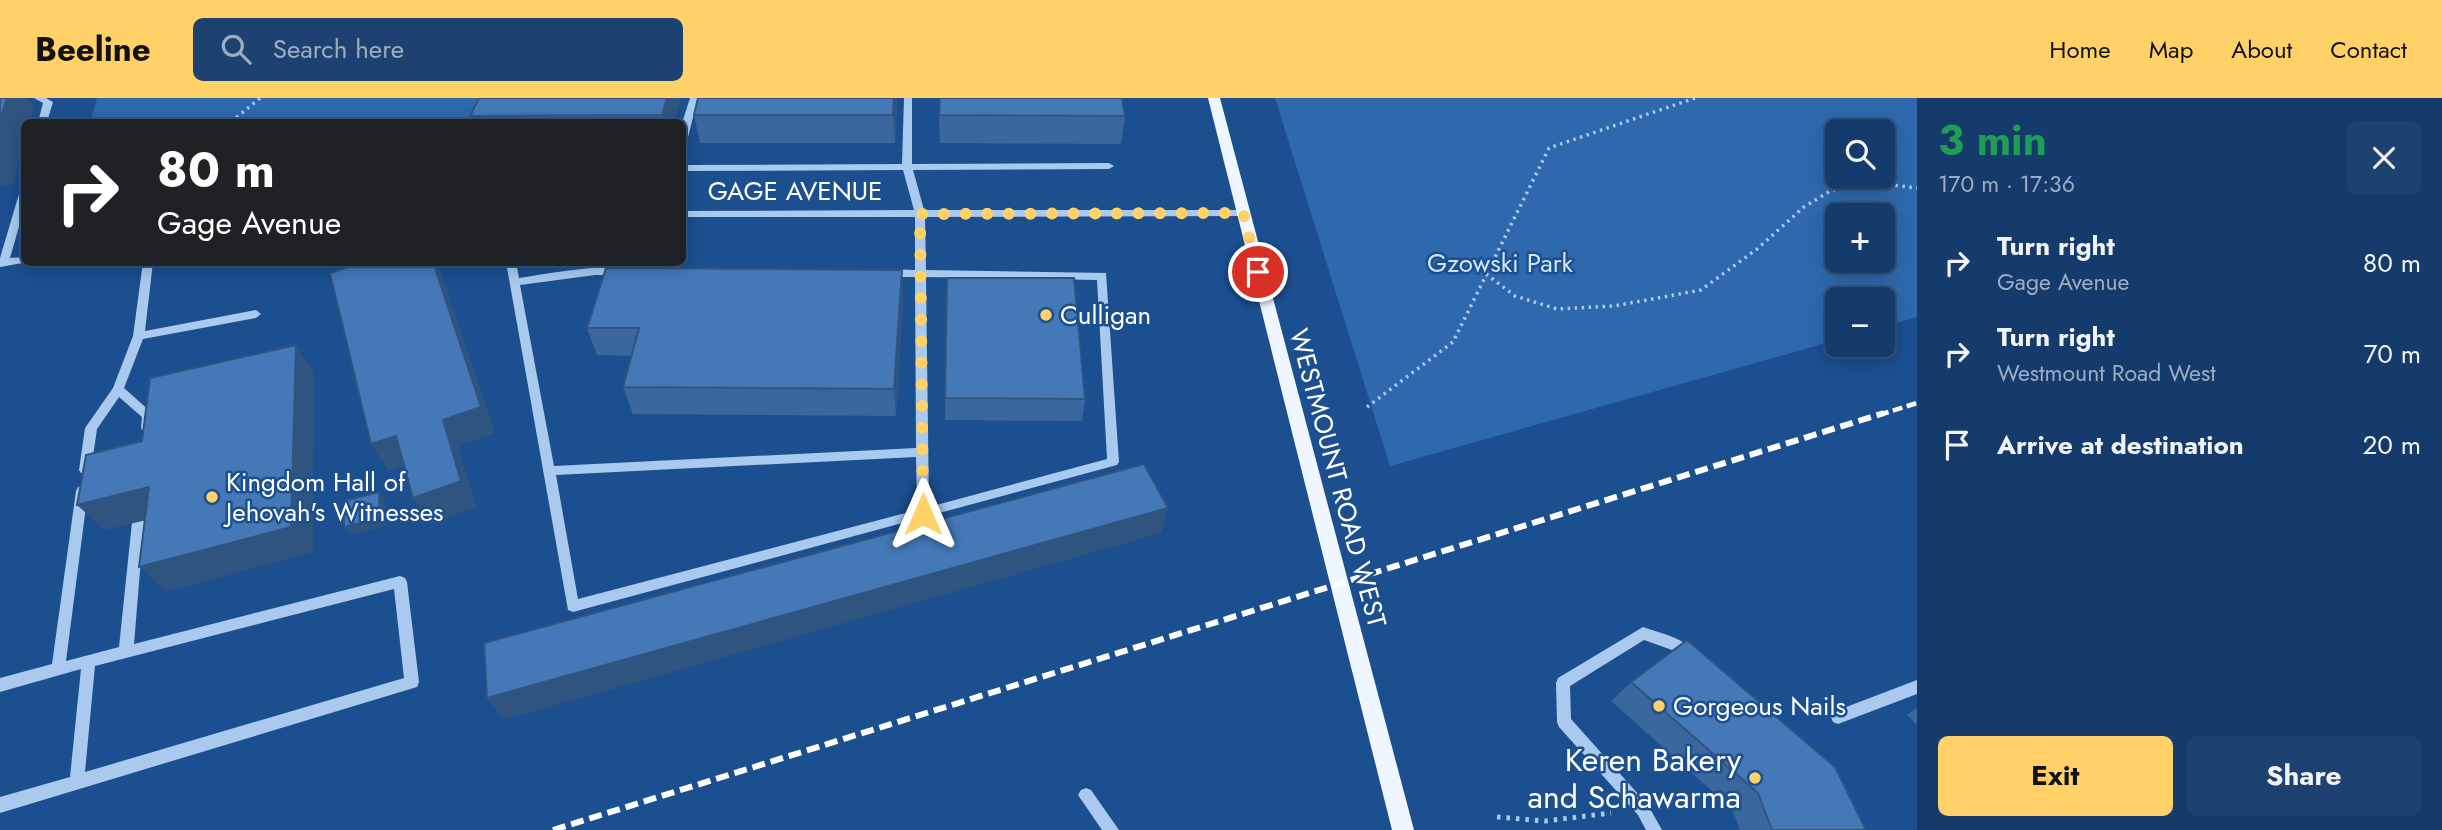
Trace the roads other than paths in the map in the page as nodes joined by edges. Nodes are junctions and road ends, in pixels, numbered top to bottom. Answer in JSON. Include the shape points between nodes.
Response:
{"nodes":[{"id":1,"x":38,"y":98,"type":"edge"},
{"id":2,"x":694,"y":98,"type":"edge"},
{"id":3,"x":908,"y":98,"type":"edge"},
{"id":4,"x":1214,"y":98,"type":"edge"},
{"id":5,"x":44,"y":119,"type":"edge"},
{"id":6,"x":686,"y":127,"type":"edge"},
{"id":7,"x":1109,"y":166,"type":"dead end"},
{"id":8,"x":906,"y":167,"type":"junction"},
{"id":9,"x":686,"y":168,"type":"edge"},
{"id":10,"x":21,"y":203,"type":"edge"},
{"id":11,"x":1243,"y":213,"type":"junction"},
{"id":12,"x":686,"y":214,"type":"edge"},
{"id":13,"x":920,"y":214,"type":"junction"},
{"id":14,"x":21,"y":260,"type":"edge"},
{"id":15,"x":2,"y":263,"type":"edge"},
{"id":16,"x":148,"y":266,"type":"edge"},
{"id":17,"x":511,"y":266,"type":"edge"},
{"id":18,"x":635,"y":271,"type":"edge"},
{"id":19,"x":867,"y":273,"type":"edge"},
{"id":20,"x":921,"y":273,"type":"junction"},
{"id":21,"x":514,"y":282,"type":"junction"},
{"id":22,"x":256,"y":314,"type":"dead end"},
{"id":23,"x":139,"y":336,"type":"junction"},
{"id":24,"x":118,"y":389,"type":"junction"},
{"id":25,"x":147,"y":439,"type":"edge"},
{"id":26,"x":922,"y":452,"type":"junction"},
{"id":27,"x":548,"y":471,"type":"junction"},
{"id":28,"x":923,"y":514,"type":"junction"},
{"id":29,"x":138,"y":522,"type":"dead end"},
{"id":30,"x":126,"y":650,"type":"junction"},
{"id":31,"x":89,"y":660,"type":"junction"},
{"id":32,"x":1699,"y":664,"type":"edge"},
{"id":33,"x":58,"y":668,"type":"junction"},
{"id":34,"x":0,"y":685,"type":"edge"},
{"id":35,"x":1917,"y":687,"type":"edge"},
{"id":36,"x":1838,"y":717,"type":"dead end"},
{"id":37,"x":77,"y":782,"type":"junction"},
{"id":38,"x":1086,"y":795,"type":"dead end"},
{"id":39,"x":0,"y":805,"type":"edge"},
{"id":40,"x":1111,"y":830,"type":"edge"},
{"id":41,"x":1403,"y":830,"type":"edge"},
{"id":42,"x":1654,"y":830,"type":"edge"}],
"edges":[{"from":1,"to":5,"type":"street","via":[[48,102]]},
{"from":2,"to":6,"type":"street"},
{"from":3,"to":8,"type":"street"},
{"from":4,"to":11,"type":"main road","name":"WESTMOUNT ROAD WEST"},
{"from":7,"to":8,"type":"street"},
{"from":8,"to":9,"type":"street"},
{"from":8,"to":13,"type":"street"},
{"from":10,"to":15,"type":"street"},
{"from":11,"to":13,"type":"street","name":"GAGE AVENUE"},
{"from":11,"to":41,"type":"main road","name":"WESTMOUNT ROAD WEST"},
{"from":12,"to":13,"type":"street","name":"GAGE AVENUE"},
{"from":13,"to":20,"type":"street"},
{"from":14,"to":15,"type":"street"},
{"from":16,"to":23,"type":"street"},
{"from":17,"to":21,"type":"street"},
{"from":18,"to":21,"type":"street","via":[[595,271]]},
{"from":19,"to":20,"type":"street"},
{"from":20,"to":26,"type":"street"},
{"from":20,"to":28,"type":"street","via":[[1102,276],[1113,462]]},
{"from":21,"to":27,"type":"street"},
{"from":22,"to":23,"type":"street"},
{"from":23,"to":24,"type":"street"},
{"from":24,"to":25,"type":"street","via":[[148,416]]},
{"from":24,"to":33,"type":"street","via":[[91,429]]},
{"from":26,"to":27,"type":"street"},
{"from":26,"to":28,"type":"street"},
{"from":27,"to":28,"type":"street","via":[[573,606]]},
{"from":29,"to":30,"type":"street"},
{"from":30,"to":31,"type":"street"},
{"from":30,"to":37,"type":"street","via":[[400,582],[412,682]]},
{"from":31,"to":33,"type":"street"},
{"from":31,"to":37,"type":"street"},
{"from":32,"to":42,"type":"lane","via":[[1680,647],[1643,633],[1563,683],[1564,722],[1643,810]]},
{"from":33,"to":34,"type":"street"},
{"from":35,"to":36,"type":"lane"},
{"from":37,"to":39,"type":"street"},
{"from":38,"to":40,"type":"lane"}]}
